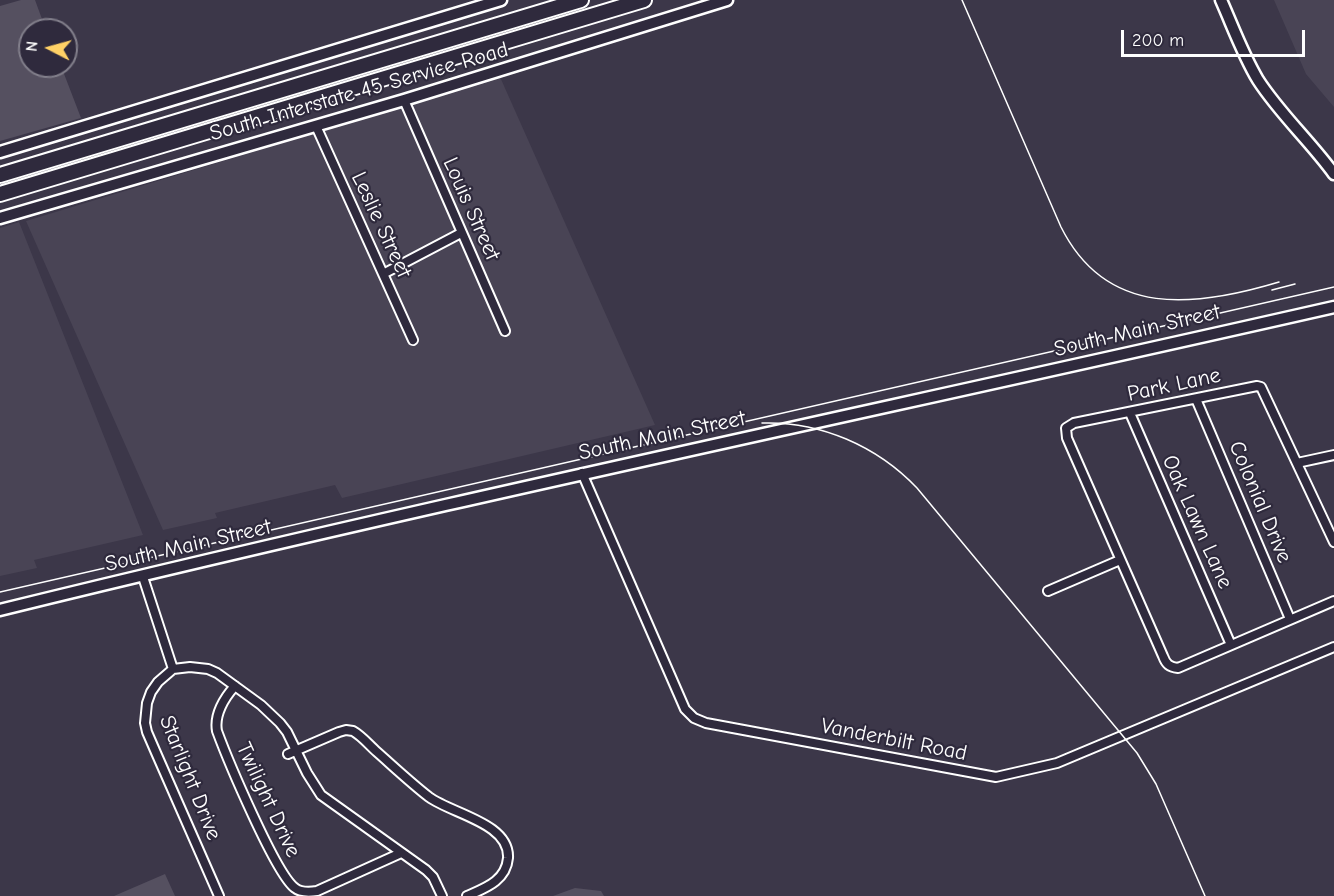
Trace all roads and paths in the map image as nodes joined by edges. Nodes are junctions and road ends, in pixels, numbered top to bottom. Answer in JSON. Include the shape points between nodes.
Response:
{"nodes":[{"id":1,"x":501,"y":0,"type":"edge"},
{"id":2,"x":581,"y":0,"type":"edge"},
{"id":3,"x":644,"y":0,"type":"edge"},
{"id":4,"x":728,"y":0,"type":"edge"},
{"id":5,"x":1221,"y":0,"type":"edge"},
{"id":6,"x":404,"y":100,"type":"junction"},
{"id":7,"x":316,"y":126,"type":"junction"},
{"id":8,"x":0,"y":152,"type":"edge"},
{"id":9,"x":42,"y":163,"type":"junction"},
{"id":10,"x":0,"y":168,"type":"edge"},
{"id":11,"x":1334,"y":174,"type":"edge"},
{"id":12,"x":0,"y":175,"type":"edge"},
{"id":13,"x":0,"y":194,"type":"edge"},
{"id":14,"x":0,"y":218,"type":"edge"},
{"id":15,"x":461,"y":233,"type":"junction"},
{"id":16,"x":383,"y":274,"type":"junction"},
{"id":17,"x":1334,"y":307,"type":"edge"},
{"id":18,"x":505,"y":331,"type":"dead end"},
{"id":19,"x":413,"y":340,"type":"dead end"},
{"id":20,"x":1196,"y":399,"type":"junction"},
{"id":21,"x":1130,"y":413,"type":"junction"},
{"id":22,"x":1334,"y":455,"type":"edge"},
{"id":23,"x":1297,"y":463,"type":"junction"},
{"id":24,"x":582,"y":473,"type":"junction"},
{"id":25,"x":1334,"y":542,"type":"edge"},
{"id":26,"x":1120,"y":560,"type":"junction"},
{"id":27,"x":143,"y":577,"type":"junction"},
{"id":28,"x":1048,"y":591,"type":"dead end"},
{"id":29,"x":1334,"y":601,"type":"edge"},
{"id":30,"x":0,"y":610,"type":"edge"},
{"id":31,"x":1290,"y":619,"type":"junction"},
{"id":32,"x":1231,"y":645,"type":"junction"},
{"id":33,"x":1334,"y":647,"type":"edge"},
{"id":34,"x":173,"y":669,"type":"junction"},
{"id":35,"x":235,"y":686,"type":"junction"},
{"id":36,"x":296,"y":750,"type":"junction"},
{"id":37,"x":288,"y":754,"type":"dead end"},
{"id":38,"x":401,"y":853,"type":"junction"},
{"id":39,"x":219,"y":896,"type":"edge"},
{"id":40,"x":442,"y":896,"type":"edge"},
{"id":41,"x":467,"y":896,"type":"edge"}],
"edges":[{"from":1,"to":8,"type":"main road","name":"South Interstate 45 Service Road"},
{"from":2,"to":9,"type":"highway"},
{"from":3,"to":13,"type":"highway"},
{"from":4,"to":6,"type":"main road","name":"South Interstate 45 Service Road"},
{"from":5,"to":11,"type":"main road","via":[[1258,80]]},
{"from":6,"to":7,"type":"main road","name":"South Interstate 45 Service Road"},
{"from":6,"to":15,"type":"street","name":"Louis Street"},
{"from":7,"to":14,"type":"main road","name":"South Interstate 45 Service Road"},
{"from":7,"to":16,"type":"street","name":"Leslie Street"},
{"from":9,"to":10,"type":"highway"},
{"from":9,"to":12,"type":"highway"},
{"from":15,"to":16,"type":"street"},
{"from":15,"to":18,"type":"street","name":"Louis Street"},
{"from":16,"to":19,"type":"street","name":"Leslie Street"},
{"from":17,"to":24,"type":"main road","name":"South Main Street"},
{"from":20,"to":21,"type":"street","name":"Park Lane"},
{"from":20,"to":23,"type":"street","name":"Park Lane","via":[[1261,387]]},
{"from":20,"to":31,"type":"street","name":"Colonial Drive"},
{"from":21,"to":26,"type":"street","name":"Park Lane","via":[[1074,423],[1066,428]]},
{"from":21,"to":32,"type":"street","name":"Oak Lawn Lane"},
{"from":22,"to":23,"type":"street"},
{"from":23,"to":25,"type":"street","name":"Park Lane"},
{"from":24,"to":27,"type":"main road","name":"South Main Street"},
{"from":24,"to":33,"type":"street","name":"Vanderbilt Road","via":[[685,709],[706,723],[1006,777],[1057,763]]},
{"from":26,"to":28,"type":"street"},
{"from":26,"to":32,"type":"street","name":"Park Lane","via":[[1171,668]]},
{"from":27,"to":30,"type":"main road","name":"South Main Street"},
{"from":27,"to":34,"type":"street"},
{"from":29,"to":31,"type":"street","name":"Park Lane"},
{"from":31,"to":32,"type":"street","name":"Park Lane"},
{"from":34,"to":35,"type":"street","via":[[200,667]]},
{"from":34,"to":39,"type":"street","name":"Starlight Drive","via":[[151,692],[145,714],[147,732]]},
{"from":35,"to":36,"type":"street","via":[[280,723]]},
{"from":35,"to":38,"type":"street","name":"Twilight Drive","via":[[218,715],[217,731],[273,857],[291,885],[296,890],[317,891]]},
{"from":36,"to":37,"type":"street"},
{"from":36,"to":38,"type":"street","via":[[321,795]]},
{"from":36,"to":41,"type":"street","via":[[339,732],[353,731],[430,797],[495,831],[506,846],[506,867],[498,881]]},
{"from":38,"to":40,"type":"street","via":[[434,877]]}]}
